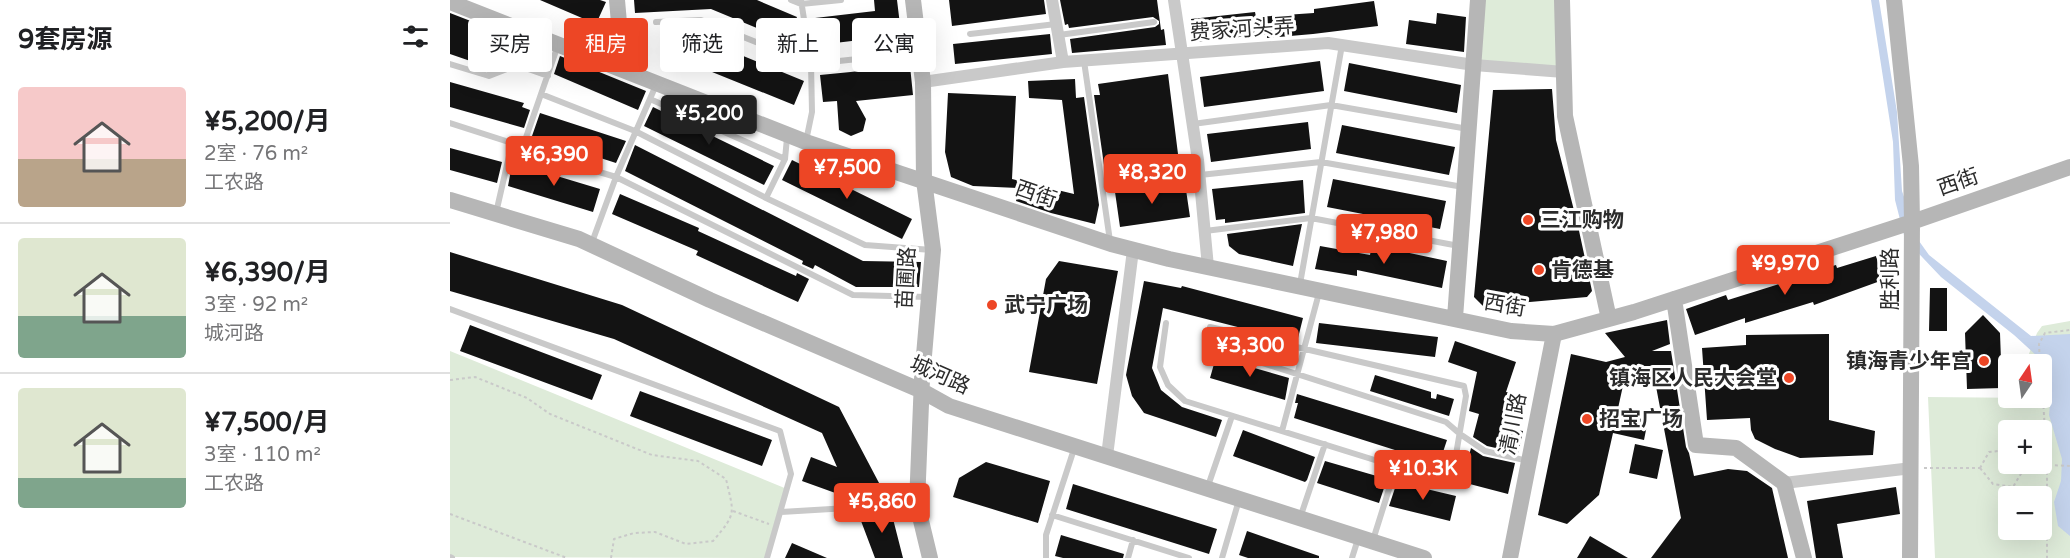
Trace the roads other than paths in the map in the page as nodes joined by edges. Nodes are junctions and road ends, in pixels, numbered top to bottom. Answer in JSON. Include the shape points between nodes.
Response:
{"nodes":[{"id":1,"x":617,"y":0,"type":"edge"},
{"id":2,"x":791,"y":0,"type":"edge"},
{"id":3,"x":841,"y":0,"type":"edge"},
{"id":4,"x":913,"y":0,"type":"edge"},
{"id":5,"x":1052,"y":0,"type":"edge"},
{"id":6,"x":1174,"y":0,"type":"edge"},
{"id":7,"x":1478,"y":0,"type":"edge"},
{"id":8,"x":1562,"y":0,"type":"edge"},
{"id":9,"x":1893,"y":0,"type":"edge"},
{"id":10,"x":801,"y":2,"type":"edge"},
{"id":11,"x":461,"y":3,"type":"edge"},
{"id":12,"x":494,"y":18,"type":"edge"},
{"id":13,"x":619,"y":18,"type":"edge"},
{"id":14,"x":804,"y":18,"type":"edge"},
{"id":15,"x":656,"y":22,"type":"dead end"},
{"id":16,"x":1154,"y":22,"type":"dead end"},
{"id":17,"x":1057,"y":29,"type":"junction"},
{"id":18,"x":970,"y":34,"type":"dead end"},
{"id":19,"x":552,"y":42,"type":"edge"},
{"id":20,"x":756,"y":42,"type":"edge"},
{"id":21,"x":558,"y":44,"type":"junction"},
{"id":22,"x":1342,"y":45,"type":"junction"},
{"id":23,"x":564,"y":46,"type":"edge"},
{"id":24,"x":1182,"y":53,"type":"junction"},
{"id":25,"x":1084,"y":60,"type":"junction"},
{"id":26,"x":1063,"y":62,"type":"junction"},
{"id":27,"x":450,"y":64,"type":"edge"},
{"id":28,"x":1474,"y":65,"type":"junction"},
{"id":29,"x":490,"y":72,"type":"edge"},
{"id":30,"x":627,"y":72,"type":"edge"},
{"id":31,"x":811,"y":72,"type":"edge"},
{"id":32,"x":1564,"y":72,"type":"junction"},
{"id":33,"x":489,"y":76,"type":"junction"},
{"id":34,"x":548,"y":76,"type":"junction"},
{"id":35,"x":923,"y":82,"type":"junction"},
{"id":36,"x":653,"y":91,"type":"junction"},
{"id":37,"x":541,"y":94,"type":"junction"},
{"id":38,"x":1331,"y":105,"type":"junction"},
{"id":39,"x":450,"y":123,"type":"edge"},
{"id":40,"x":1193,"y":124,"type":"junction"},
{"id":41,"x":1469,"y":129,"type":"junction"},
{"id":42,"x":635,"y":131,"type":"junction"},
{"id":43,"x":788,"y":135,"type":"junction"},
{"id":44,"x":806,"y":142,"type":"junction"},
{"id":45,"x":785,"y":159,"type":"junction"},
{"id":46,"x":1321,"y":162,"type":"junction"},
{"id":47,"x":2070,"y":167,"type":"edge"},
{"id":48,"x":1199,"y":176,"type":"junction"},
{"id":49,"x":616,"y":177,"type":"junction"},
{"id":50,"x":924,"y":180,"type":"junction"},
{"id":51,"x":1465,"y":188,"type":"junction"},
{"id":52,"x":766,"y":198,"type":"junction"},
{"id":53,"x":450,"y":200,"type":"edge"},
{"id":54,"x":496,"y":214,"type":"junction"},
{"id":55,"x":1311,"y":218,"type":"junction"},
{"id":56,"x":1912,"y":222,"type":"junction"},
{"id":57,"x":1205,"y":231,"type":"junction"},
{"id":58,"x":1111,"y":244,"type":"junction"},
{"id":59,"x":591,"y":246,"type":"junction"},
{"id":60,"x":1460,"y":246,"type":"junction"},
{"id":61,"x":933,"y":250,"type":"junction"},
{"id":62,"x":1133,"y":250,"type":"junction"},
{"id":63,"x":1208,"y":267,"type":"junction"},
{"id":64,"x":1299,"y":286,"type":"junction"},
{"id":65,"x":1320,"y":290,"type":"junction"},
{"id":66,"x":929,"y":297,"type":"junction"},
{"id":67,"x":1674,"y":299,"type":"junction"},
{"id":68,"x":450,"y":309,"type":"edge"},
{"id":69,"x":1455,"y":318,"type":"junction"},
{"id":70,"x":1610,"y":319,"type":"junction"},
{"id":71,"x":1166,"y":323,"type":"dead end"},
{"id":72,"x":1210,"y":327,"type":"dead end"},
{"id":73,"x":1554,"y":334,"type":"junction"},
{"id":74,"x":1213,"y":347,"type":"dead end"},
{"id":75,"x":1304,"y":349,"type":"junction"},
{"id":76,"x":1297,"y":374,"type":"junction"},
{"id":77,"x":922,"y":391,"type":"junction"},
{"id":78,"x":1232,"y":416,"type":"junction"},
{"id":79,"x":1282,"y":431,"type":"junction"},
{"id":80,"x":1460,"y":434,"type":"junction"},
{"id":81,"x":1325,"y":444,"type":"junction"},
{"id":82,"x":1075,"y":446,"type":"junction"},
{"id":83,"x":1107,"y":456,"type":"junction"},
{"id":84,"x":1529,"y":461,"type":"junction"},
{"id":85,"x":1396,"y":467,"type":"junction"},
{"id":86,"x":1912,"y":468,"type":"junction"},
{"id":87,"x":1784,"y":483,"type":"junction"},
{"id":88,"x":1207,"y":489,"type":"junction"},
{"id":89,"x":1239,"y":499,"type":"junction"},
{"id":90,"x":917,"y":504,"type":"junction"},
{"id":91,"x":781,"y":512,"type":"junction"},
{"id":92,"x":1052,"y":515,"type":"junction"},
{"id":93,"x":1299,"y":519,"type":"junction"},
{"id":94,"x":1133,"y":540,"type":"junction"},
{"id":95,"x":1365,"y":540,"type":"junction"},
{"id":96,"x":767,"y":558,"type":"edge"},
{"id":97,"x":930,"y":558,"type":"edge"},
{"id":98,"x":1046,"y":558,"type":"edge"},
{"id":99,"x":1128,"y":558,"type":"edge"},
{"id":100,"x":1189,"y":558,"type":"edge"},
{"id":101,"x":1222,"y":558,"type":"edge"},
{"id":102,"x":1352,"y":558,"type":"edge"},
{"id":103,"x":1424,"y":558,"type":"edge"},
{"id":104,"x":1510,"y":558,"type":"edge"},
{"id":105,"x":1804,"y":558,"type":"edge"},
{"id":106,"x":1910,"y":558,"type":"edge"}],
"edges":[{"from":1,"to":13,"type":"street"},
{"from":2,"to":10,"type":"lane"},
{"from":3,"to":10,"type":"lane"},
{"from":4,"to":35,"type":"street","name":"苗圃路"},
{"from":5,"to":17,"type":"street"},
{"from":6,"to":24,"type":"street"},
{"from":7,"to":28,"type":"street"},
{"from":8,"to":32,"type":"street"},
{"from":9,"to":56,"type":"street","name":"胜利路","via":[[1911,166]]},
{"from":10,"to":14,"type":"lane"},
{"from":11,"to":12,"type":"street","name":"西街"},
{"from":15,"to":20,"type":"lane","via":[[701,20]]},
{"from":16,"to":17,"type":"lane"},
{"from":17,"to":18,"type":"lane"},
{"from":17,"to":26,"type":"street"},
{"from":19,"to":21,"type":"street","name":"西街"},
{"from":21,"to":23,"type":"street","name":"西街"},
{"from":21,"to":34,"type":"lane"},
{"from":22,"to":24,"type":"street","name":"费家河头弄"},
{"from":22,"to":28,"type":"street","name":"费家河头弄"},
{"from":22,"to":38,"type":"lane"},
{"from":24,"to":25,"type":"street","name":"费家河头弄"},
{"from":24,"to":40,"type":"street"},
{"from":25,"to":26,"type":"street","name":"费家河头弄"},
{"from":25,"to":58,"type":"lane"},
{"from":26,"to":35,"type":"street","name":"费家河头弄"},
{"from":27,"to":33,"type":"lane"},
{"from":28,"to":32,"type":"street","name":"费家河头弄"},
{"from":28,"to":41,"type":"street"},
{"from":29,"to":33,"type":"lane"},
{"from":30,"to":36,"type":"street","name":"西街"},
{"from":31,"to":44,"type":"lane","via":[[812,112]]},
{"from":32,"to":70,"type":"street","via":[[1565,116]]},
{"from":33,"to":34,"type":"lane","via":[[517,65]]},
{"from":34,"to":37,"type":"lane"},
{"from":35,"to":50,"type":"street","name":"苗圃路"},
{"from":36,"to":42,"type":"lane"},
{"from":36,"to":43,"type":"street","name":"西街"},
{"from":36,"to":45,"type":"lane"},
{"from":37,"to":42,"type":"lane"},
{"from":37,"to":49,"type":"lane","via":[[522,149]]},
{"from":38,"to":40,"type":"lane"},
{"from":38,"to":41,"type":"lane"},
{"from":38,"to":46,"type":"lane"},
{"from":39,"to":54,"type":"lane","via":[[512,143]]},
{"from":40,"to":48,"type":"street"},
{"from":41,"to":51,"type":"street"},
{"from":42,"to":49,"type":"lane"},
{"from":42,"to":52,"type":"lane"},
{"from":43,"to":44,"type":"street","name":"西街"},
{"from":43,"to":45,"type":"lane"},
{"from":44,"to":50,"type":"street","name":"西街"},
{"from":45,"to":52,"type":"lane"},
{"from":46,"to":48,"type":"lane"},
{"from":46,"to":51,"type":"lane"},
{"from":46,"to":55,"type":"lane"},
{"from":47,"to":56,"type":"street","name":"西街"},
{"from":48,"to":57,"type":"street"},
{"from":49,"to":59,"type":"lane"},
{"from":49,"to":66,"type":"lane","via":[[854,295]]},
{"from":50,"to":58,"type":"street","name":"西街"},
{"from":50,"to":61,"type":"street","name":"苗圃路"},
{"from":51,"to":60,"type":"street"},
{"from":52,"to":61,"type":"lane","via":[[865,244]]},
{"from":53,"to":54,"type":"street","name":"城河路"},
{"from":54,"to":59,"type":"street","name":"城河路"},
{"from":55,"to":57,"type":"lane"},
{"from":55,"to":60,"type":"lane"},
{"from":55,"to":64,"type":"lane"},
{"from":56,"to":67,"type":"street","name":"西街"},
{"from":56,"to":86,"type":"street","name":"胜利路"},
{"from":57,"to":63,"type":"street"},
{"from":58,"to":62,"type":"street","name":"西街"},
{"from":59,"to":77,"type":"street","name":"城河路"},
{"from":60,"to":69,"type":"street"},
{"from":61,"to":66,"type":"street","name":"苗圃路"},
{"from":62,"to":63,"type":"street","name":"西街"},
{"from":62,"to":83,"type":"street"},
{"from":63,"to":64,"type":"street","name":"西街"},
{"from":64,"to":65,"type":"street","name":"西街"},
{"from":65,"to":69,"type":"street","name":"西街"},
{"from":65,"to":75,"type":"lane"},
{"from":66,"to":77,"type":"street","name":"苗圃路"},
{"from":67,"to":70,"type":"street","name":"西街"},
{"from":67,"to":87,"type":"street","via":[[1696,445],[1736,448]]},
{"from":68,"to":91,"type":"lane","via":[[780,432],[791,474]]},
{"from":69,"to":73,"type":"street","name":"西街"},
{"from":70,"to":73,"type":"street","name":"西街"},
{"from":71,"to":78,"type":"lane","via":[[1160,367],[1168,385],[1185,401]]},
{"from":72,"to":75,"type":"lane"},
{"from":73,"to":84,"type":"street","name":"清川路"},
{"from":74,"to":76,"type":"lane"},
{"from":75,"to":76,"type":"lane"},
{"from":75,"to":80,"type":"lane","via":[[1464,386]]},
{"from":76,"to":79,"type":"lane"},
{"from":76,"to":80,"type":"lane","via":[[1446,422]]},
{"from":77,"to":82,"type":"street","name":"城河路","via":[[949,406]]},
{"from":77,"to":90,"type":"street","name":"苗圃路"},
{"from":78,"to":79,"type":"lane"},
{"from":78,"to":88,"type":"lane"},
{"from":79,"to":81,"type":"lane"},
{"from":80,"to":84,"type":"lane","via":[[1485,451]]},
{"from":80,"to":85,"type":"lane","via":[[1454,472],[1446,478]]},
{"from":81,"to":85,"type":"lane"},
{"from":81,"to":93,"type":"lane"},
{"from":82,"to":83,"type":"street","name":"城河路"},
{"from":82,"to":92,"type":"lane"},
{"from":83,"to":88,"type":"street","name":"城河路"},
{"from":84,"to":104,"type":"street","name":"清川路"},
{"from":85,"to":95,"type":"lane"},
{"from":86,"to":87,"type":"street"},
{"from":86,"to":106,"type":"street","name":"胜利路"},
{"from":87,"to":105,"type":"street"},
{"from":88,"to":89,"type":"street","name":"城河路"},
{"from":89,"to":93,"type":"street","name":"城河路"},
{"from":89,"to":101,"type":"lane"},
{"from":90,"to":91,"type":"lane"},
{"from":90,"to":97,"type":"street","name":"苗圃路"},
{"from":91,"to":96,"type":"lane"},
{"from":92,"to":94,"type":"lane"},
{"from":92,"to":98,"type":"lane","via":[[1046,535]]},
{"from":93,"to":95,"type":"street","name":"城河路"},
{"from":94,"to":99,"type":"lane"},
{"from":94,"to":100,"type":"lane"},
{"from":95,"to":102,"type":"lane"},
{"from":95,"to":103,"type":"street","name":"城河路"}]}
